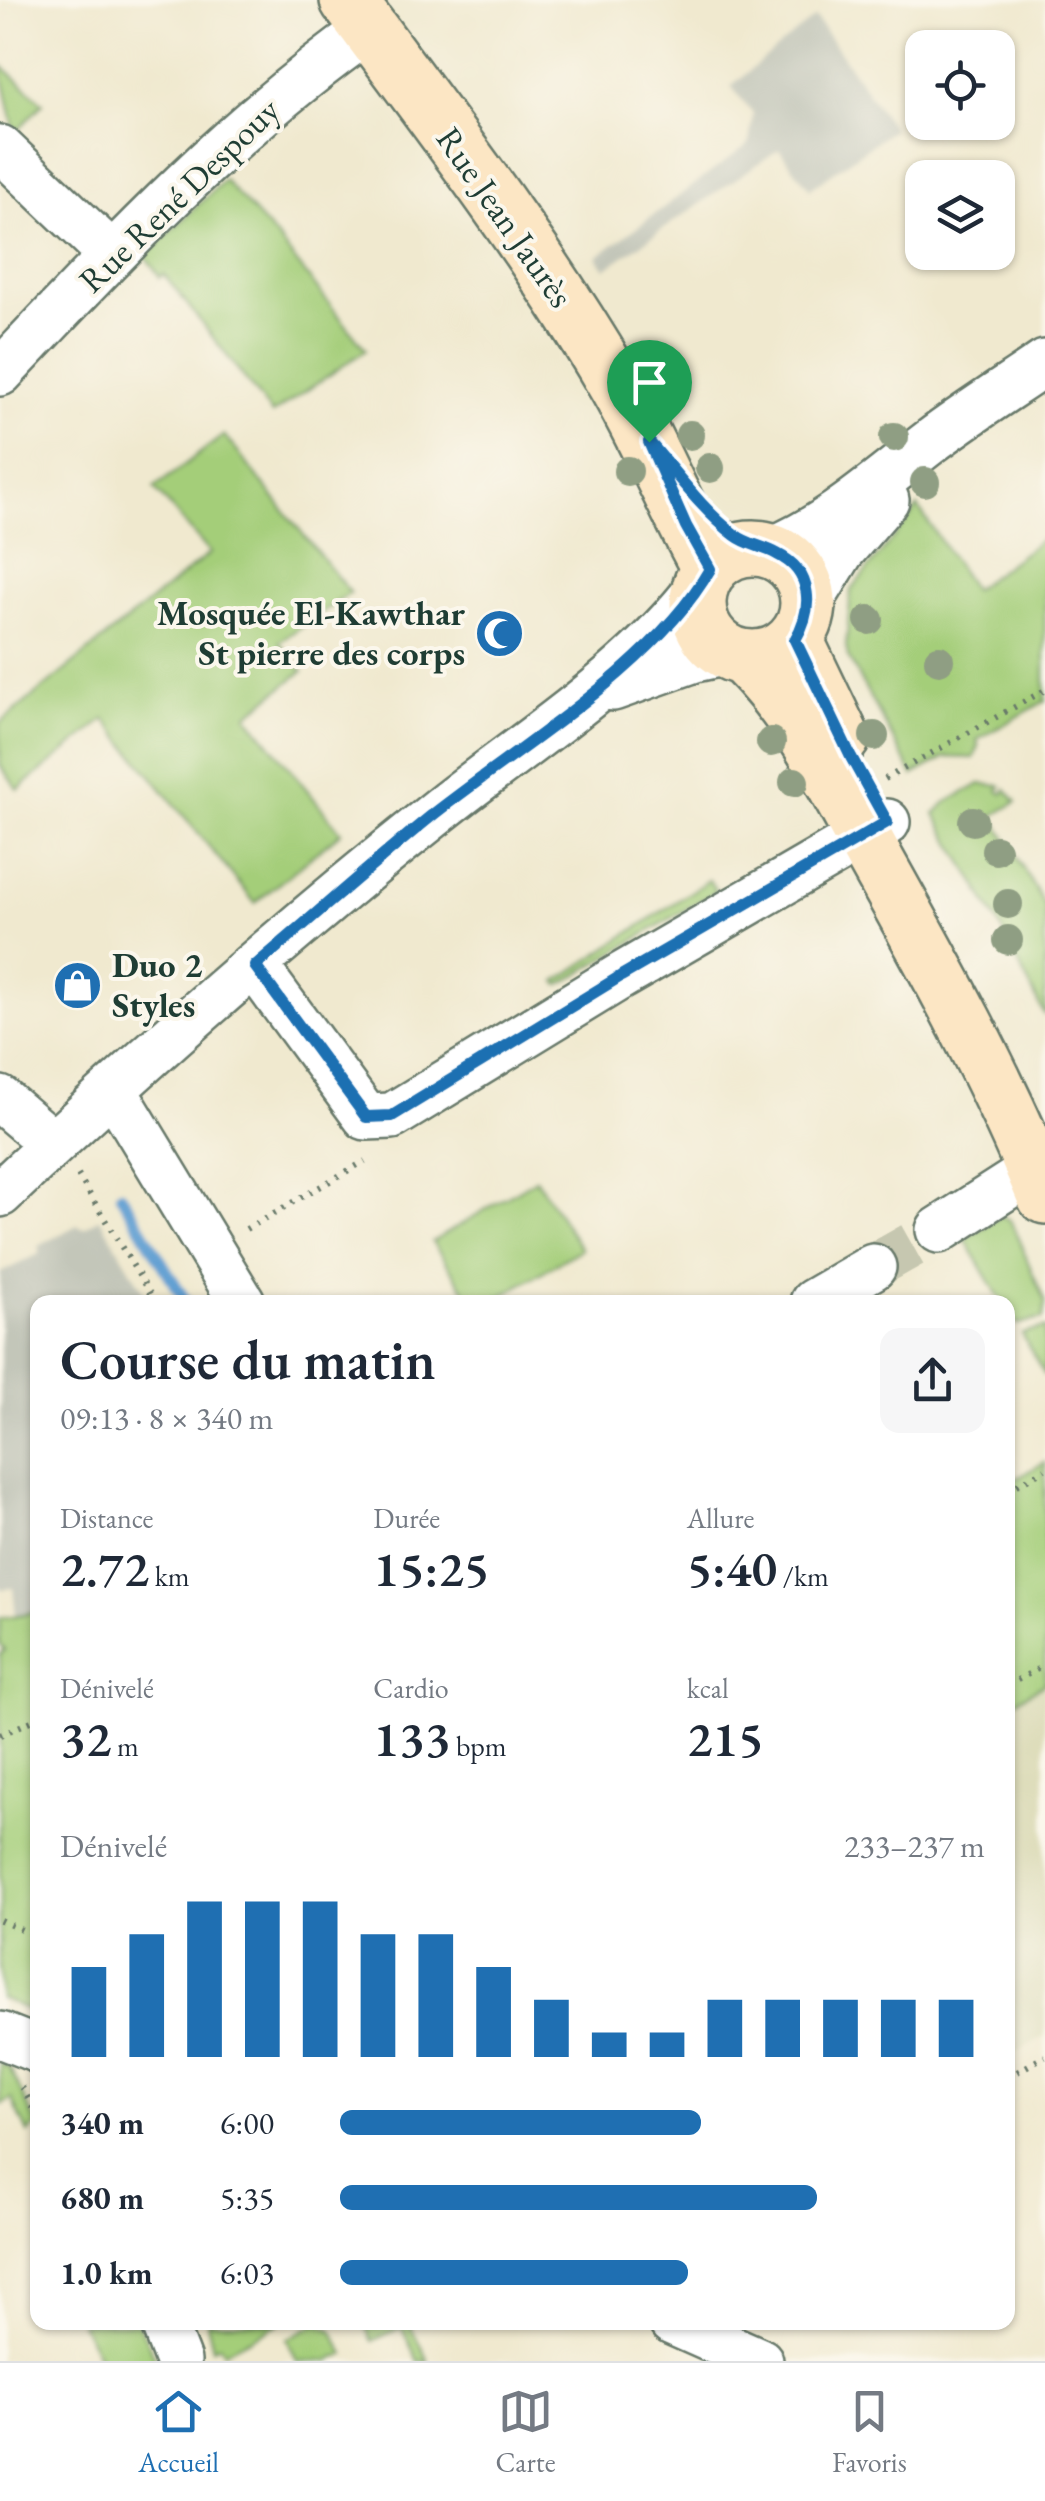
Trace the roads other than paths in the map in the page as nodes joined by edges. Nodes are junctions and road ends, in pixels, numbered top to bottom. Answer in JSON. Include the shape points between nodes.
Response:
{"nodes":[{"id":1,"x":359,"y":14,"type":"edge"},
{"id":2,"x":0,"y":148,"type":"edge"},
{"id":3,"x":112,"y":255,"type":"junction"},
{"id":4,"x":1045,"y":363,"type":"edge"},
{"id":5,"x":0,"y":373,"type":"edge"},
{"id":6,"x":946,"y":430,"type":"junction"},
{"id":7,"x":735,"y":563,"type":"junction"},
{"id":8,"x":802,"y":622,"type":"junction"},
{"id":9,"x":735,"y":655,"type":"junction"},
{"id":10,"x":592,"y":695,"type":"junction"},
{"id":11,"x":873,"y":815,"type":"junction"},
{"id":12,"x":255,"y":966,"type":"junction"},
{"id":13,"x":114,"y":1091,"type":"junction"},
{"id":14,"x":0,"y":1099,"type":"edge"},
{"id":15,"x":53,"y":1144,"type":"junction"},
{"id":16,"x":1042,"y":1161,"type":"edge"},
{"id":17,"x":8,"y":1187,"type":"edge"},
{"id":18,"x":939,"y":1230,"type":"tunnel mouth"},
{"id":19,"x":873,"y":1267,"type":"tunnel mouth"},
{"id":20,"x":238,"y":1295,"type":"edge"},
{"id":21,"x":825,"y":1295,"type":"edge"},
{"id":22,"x":0,"y":2034,"type":"edge"},
{"id":23,"x":30,"y":2047,"type":"edge"},
{"id":24,"x":166,"y":2330,"type":"edge"},
{"id":25,"x":690,"y":2330,"type":"edge"},
{"id":26,"x":178,"y":2361,"type":"edge"},
{"id":27,"x":760,"y":2361,"type":"edge"}],
"edges":[{"from":1,"to":3,"type":"street","name":"Rue René Despouy","via":[[314,70],[199,168]]},
{"from":1,"to":7,"type":"main road","name":"Rue Jean Jaurès","via":[[479,175],[594,349],[649,442],[686,526]]},
{"from":2,"to":3,"type":"street"},
{"from":3,"to":5,"type":"street","name":"Rue René Despouy"},
{"from":4,"to":6,"type":"street"},
{"from":6,"to":7,"type":"street","via":[[799,539]]},
{"from":6,"to":8,"type":"street","via":[[841,552]]},
{"from":7,"to":8,"type":"main road","via":[[794,565],[807,590]]},
{"from":7,"to":9,"type":"main road","via":[[698,604],[712,640]]},
{"from":7,"to":10,"type":"street"},
{"from":8,"to":9,"type":"main road","via":[[780,652]]},
{"from":8,"to":11,"type":"main road"},
{"from":9,"to":10,"type":"street","via":[[695,658]]},
{"from":9,"to":11,"type":"main road","via":[[769,682]]},
{"from":10,"to":12,"type":"street","via":[[430,818]]},
{"from":11,"to":12,"type":"street","via":[[392,1116],[366,1117]]},
{"from":11,"to":16,"type":"main road","via":[[991,1013]]},
{"from":12,"to":13,"type":"street"},
{"from":13,"to":15,"type":"street"},
{"from":13,"to":20,"type":"street"},
{"from":14,"to":15,"type":"street"},
{"from":15,"to":17,"type":"street"},
{"from":16,"to":18,"type":"street"},
{"from":19,"to":21,"type":"street"},
{"from":22,"to":23,"type":"street"},
{"from":24,"to":26,"type":"street"},
{"from":25,"to":27,"type":"street"}]}
